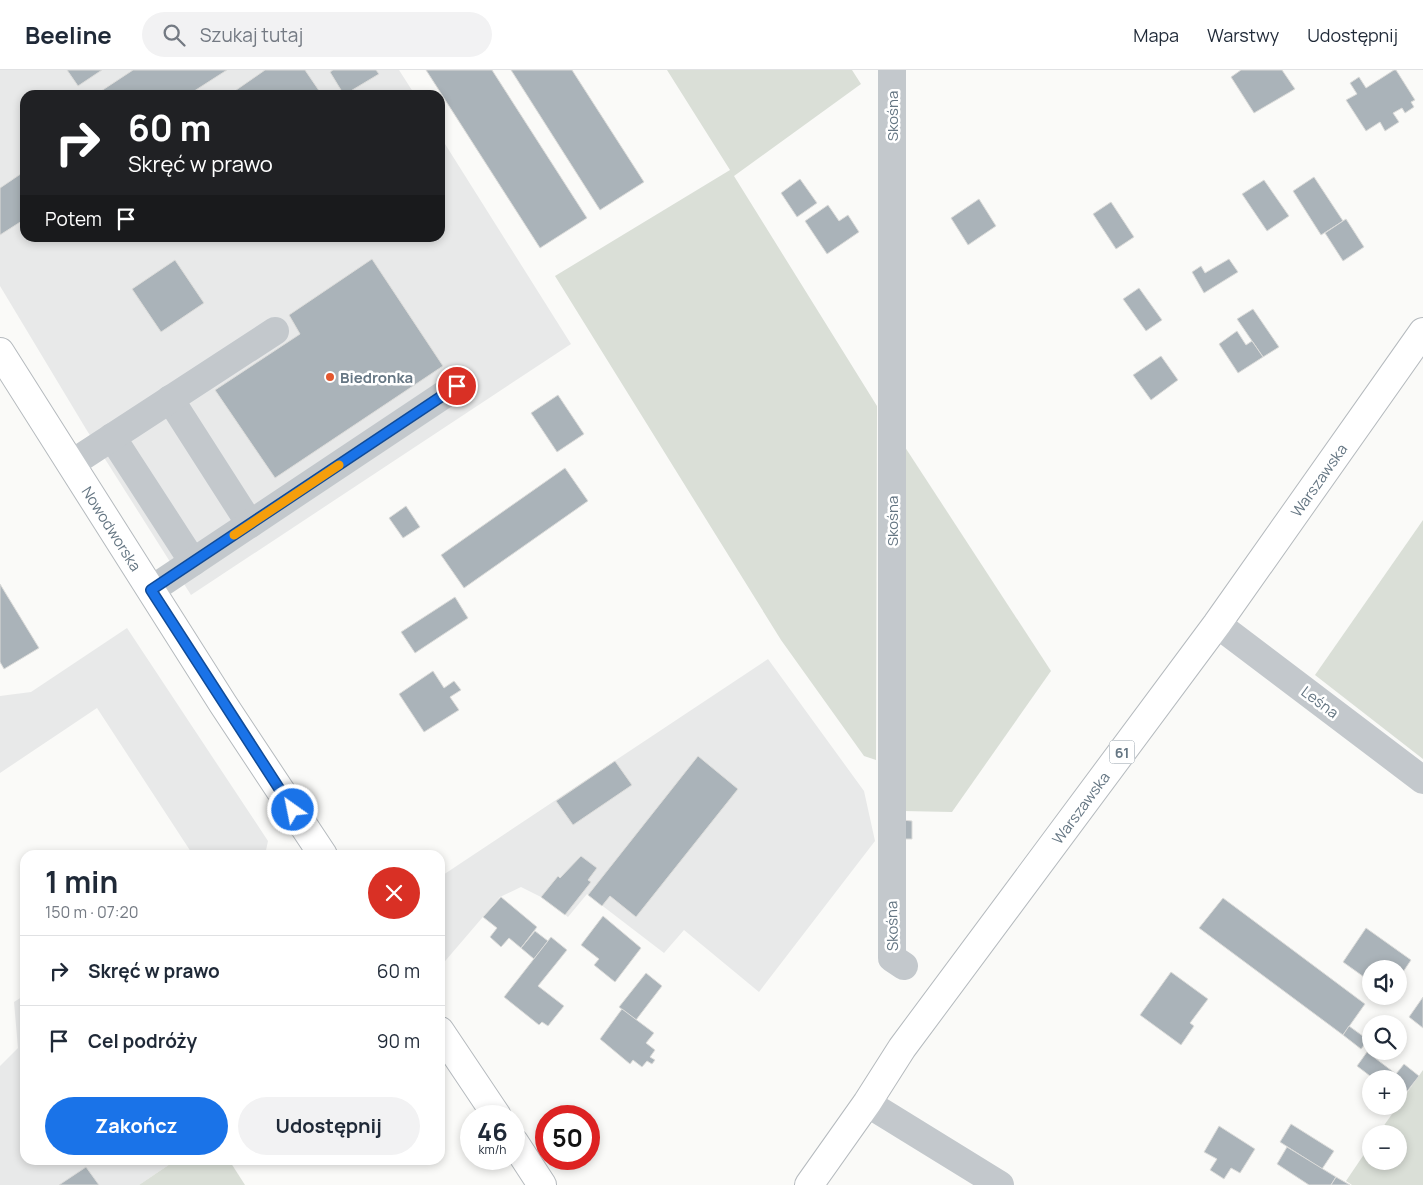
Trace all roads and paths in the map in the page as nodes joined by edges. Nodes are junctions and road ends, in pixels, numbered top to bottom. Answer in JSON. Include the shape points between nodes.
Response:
{"nodes":[{"id":1,"x":892,"y":70,"type":"edge"},
{"id":2,"x":275,"y":331,"type":"dead end"},
{"id":3,"x":1423,"y":332,"type":"edge"},
{"id":4,"x":0,"y":352,"type":"edge"},
{"id":5,"x":457,"y":386,"type":"dead end"},
{"id":6,"x":170,"y":399,"type":"junction"},
{"id":7,"x":112,"y":437,"type":"junction"},
{"id":8,"x":71,"y":464,"type":"junction"},
{"id":9,"x":250,"y":524,"type":"junction"},
{"id":10,"x":193,"y":562,"type":"junction"},
{"id":11,"x":151,"y":590,"type":"junction"},
{"id":12,"x":1217,"y":624,"type":"junction"},
{"id":13,"x":1423,"y":780,"type":"edge"},
{"id":14,"x":320,"y":850,"type":"edge"},
{"id":15,"x":904,"y":966,"type":"dead end"},
{"id":16,"x":445,"y":1038,"type":"edge"},
{"id":17,"x":867,"y":1103,"type":"junction"},
{"id":18,"x":490,"y":1105,"type":"edge"},
{"id":19,"x":525,"y":1159,"type":"edge"},
{"id":20,"x":542,"y":1185,"type":"edge"},
{"id":21,"x":809,"y":1185,"type":"edge"},
{"id":22,"x":1000,"y":1185,"type":"edge"}],
"edges":[{"from":1,"to":15,"type":"street","name":"Skośna","via":[[892,958]]},
{"from":2,"to":6,"type":"street"},
{"from":3,"to":12,"type":"main road","name":"Warszawska","number":"61"},
{"from":4,"to":8,"type":"main road","name":"Nowodworska"},
{"from":5,"to":9,"type":"street"},
{"from":6,"to":7,"type":"street"},
{"from":6,"to":9,"type":"street"},
{"from":7,"to":8,"type":"street"},
{"from":7,"to":10,"type":"street"},
{"from":8,"to":11,"type":"main road","name":"Nowodworska"},
{"from":9,"to":10,"type":"street"},
{"from":10,"to":11,"type":"street"},
{"from":11,"to":14,"type":"main road","name":"Nowodworska"},
{"from":12,"to":13,"type":"street","name":"Leśna"},
{"from":12,"to":17,"type":"main road","name":"Warszawska","number":"61","via":[[902,1048]]},
{"from":16,"to":18,"type":"main road"},
{"from":17,"to":21,"type":"main road","name":"Warszawska","number":"61"},
{"from":17,"to":22,"type":"street"},
{"from":19,"to":20,"type":"main road"}]}
